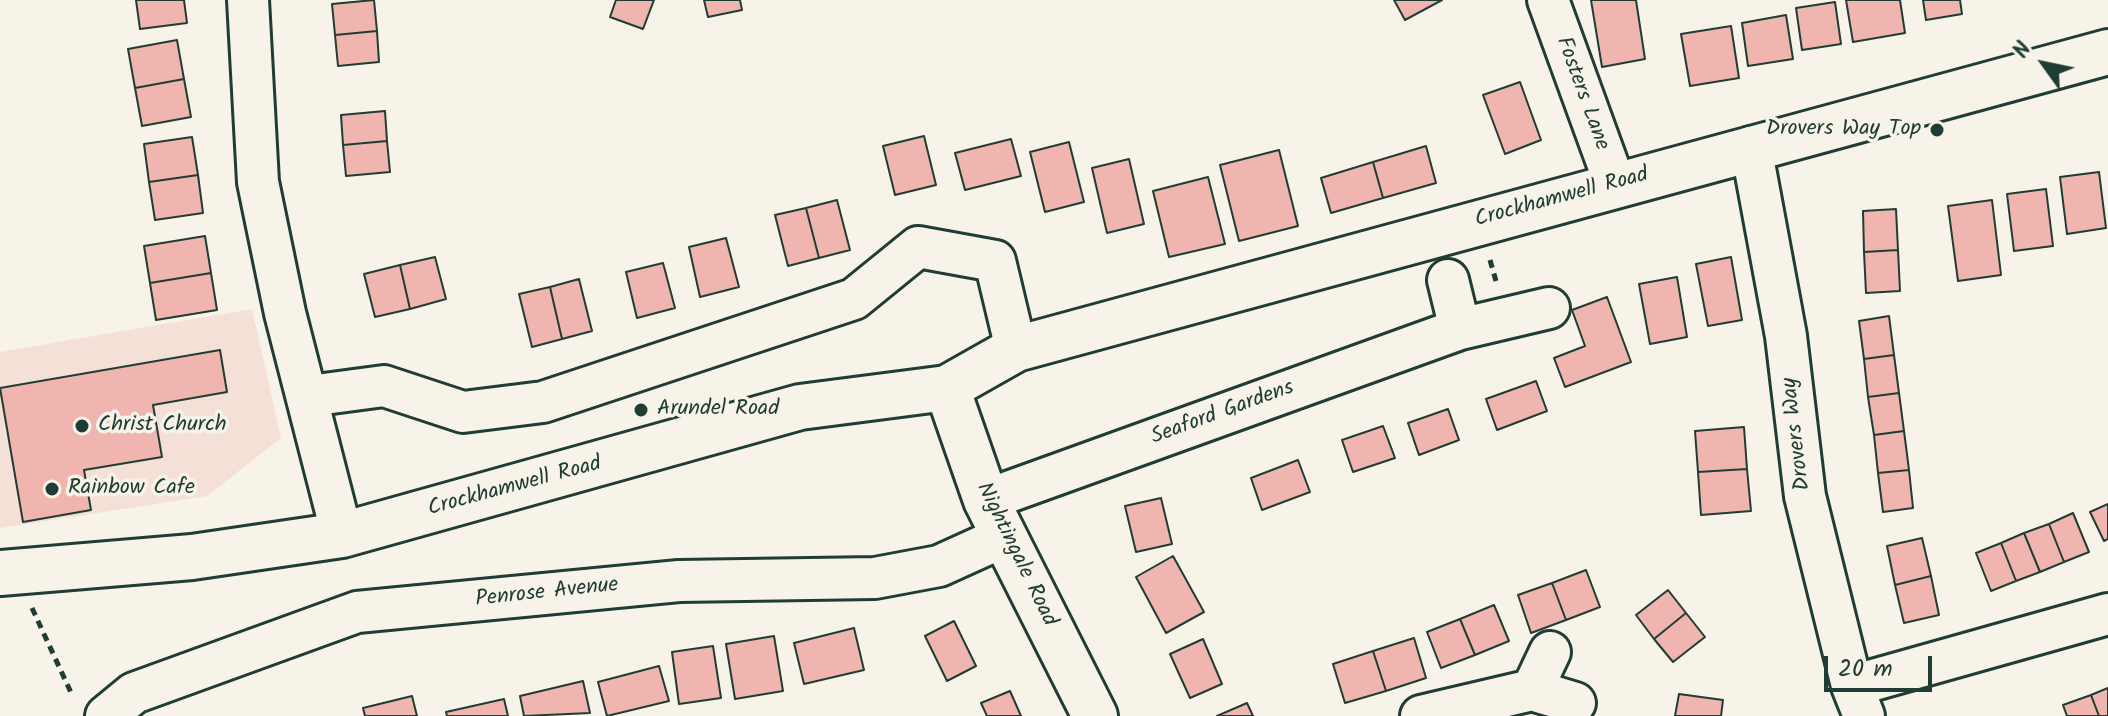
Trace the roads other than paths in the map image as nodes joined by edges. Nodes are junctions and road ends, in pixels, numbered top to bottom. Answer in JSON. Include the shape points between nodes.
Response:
{"nodes":[{"id":1,"x":248,"y":0,"type":"edge"},
{"id":2,"x":1548,"y":0,"type":"edge"},
{"id":3,"x":2108,"y":52,"type":"edge"},
{"id":4,"x":1751,"y":147,"type":"junction"},
{"id":5,"x":1616,"y":187,"type":"junction"},
{"id":6,"x":1448,"y":280,"type":"dead end"},
{"id":7,"x":1549,"y":308,"type":"dead end"},
{"id":8,"x":1460,"y":329,"type":"junction"},
{"id":9,"x":1016,"y":349,"type":"junction"},
{"id":10,"x":947,"y":388,"type":"junction"},
{"id":11,"x":309,"y":396,"type":"junction"},
{"id":12,"x":994,"y":518,"type":"junction"},
{"id":13,"x":342,"y":535,"type":"junction"},
{"id":14,"x":6,"y":572,"type":"edge"},
{"id":15,"x":2108,"y":614,"type":"edge"},
{"id":16,"x":1550,"y":652,"type":"dead end"},
{"id":17,"x":1532,"y":690,"type":"junction"},
{"id":18,"x":1858,"y":701,"type":"edge"},
{"id":19,"x":1575,"y":703,"type":"dead end"},
{"id":20,"x":91,"y":709,"type":"edge"},
{"id":21,"x":1095,"y":716,"type":"edge"},
{"id":22,"x":1421,"y":716,"type":"edge"}],
"edges":[{"from":1,"to":11,"type":"street","via":[[258,182],[285,313]]},
{"from":2,"to":5,"type":"street","name":"Fosters Lane"},
{"from":3,"to":4,"type":"street","name":"Crockhamwell Road"},
{"from":4,"to":5,"type":"street","name":"Crockhamwell Road"},
{"from":4,"to":18,"type":"street","name":"Drovers Way","via":[[1786,336],[1805,496]]},
{"from":5,"to":9,"type":"street","name":"Crockhamwell Road"},
{"from":6,"to":8,"type":"street"},
{"from":7,"to":8,"type":"street","name":"Seaford Gardens"},
{"from":8,"to":12,"type":"street","name":"Seaford Gardens"},
{"from":9,"to":10,"type":"street","name":"Crockhamwell Road"},
{"from":9,"to":11,"type":"street","via":[[995,261],[918,247],[854,299],[543,402],[463,412],[384,386]]},
{"from":10,"to":12,"type":"street","name":"Nightingale Road"},
{"from":10,"to":13,"type":"street","name":"Crockhamwell Road","via":[[800,407]]},
{"from":11,"to":13,"type":"street"},
{"from":12,"to":20,"type":"street","name":"Penrose Avenue","via":[[939,566],[875,578],[679,581],[357,612]]},
{"from":12,"to":21,"type":"street","name":"Nightingale Road"},
{"from":13,"to":14,"type":"street","name":"Crockhamwell Road","via":[[192,557]]},
{"from":15,"to":18,"type":"street"},
{"from":16,"to":17,"type":"street"},
{"from":17,"to":19,"type":"street"},
{"from":17,"to":22,"type":"street"}]}
